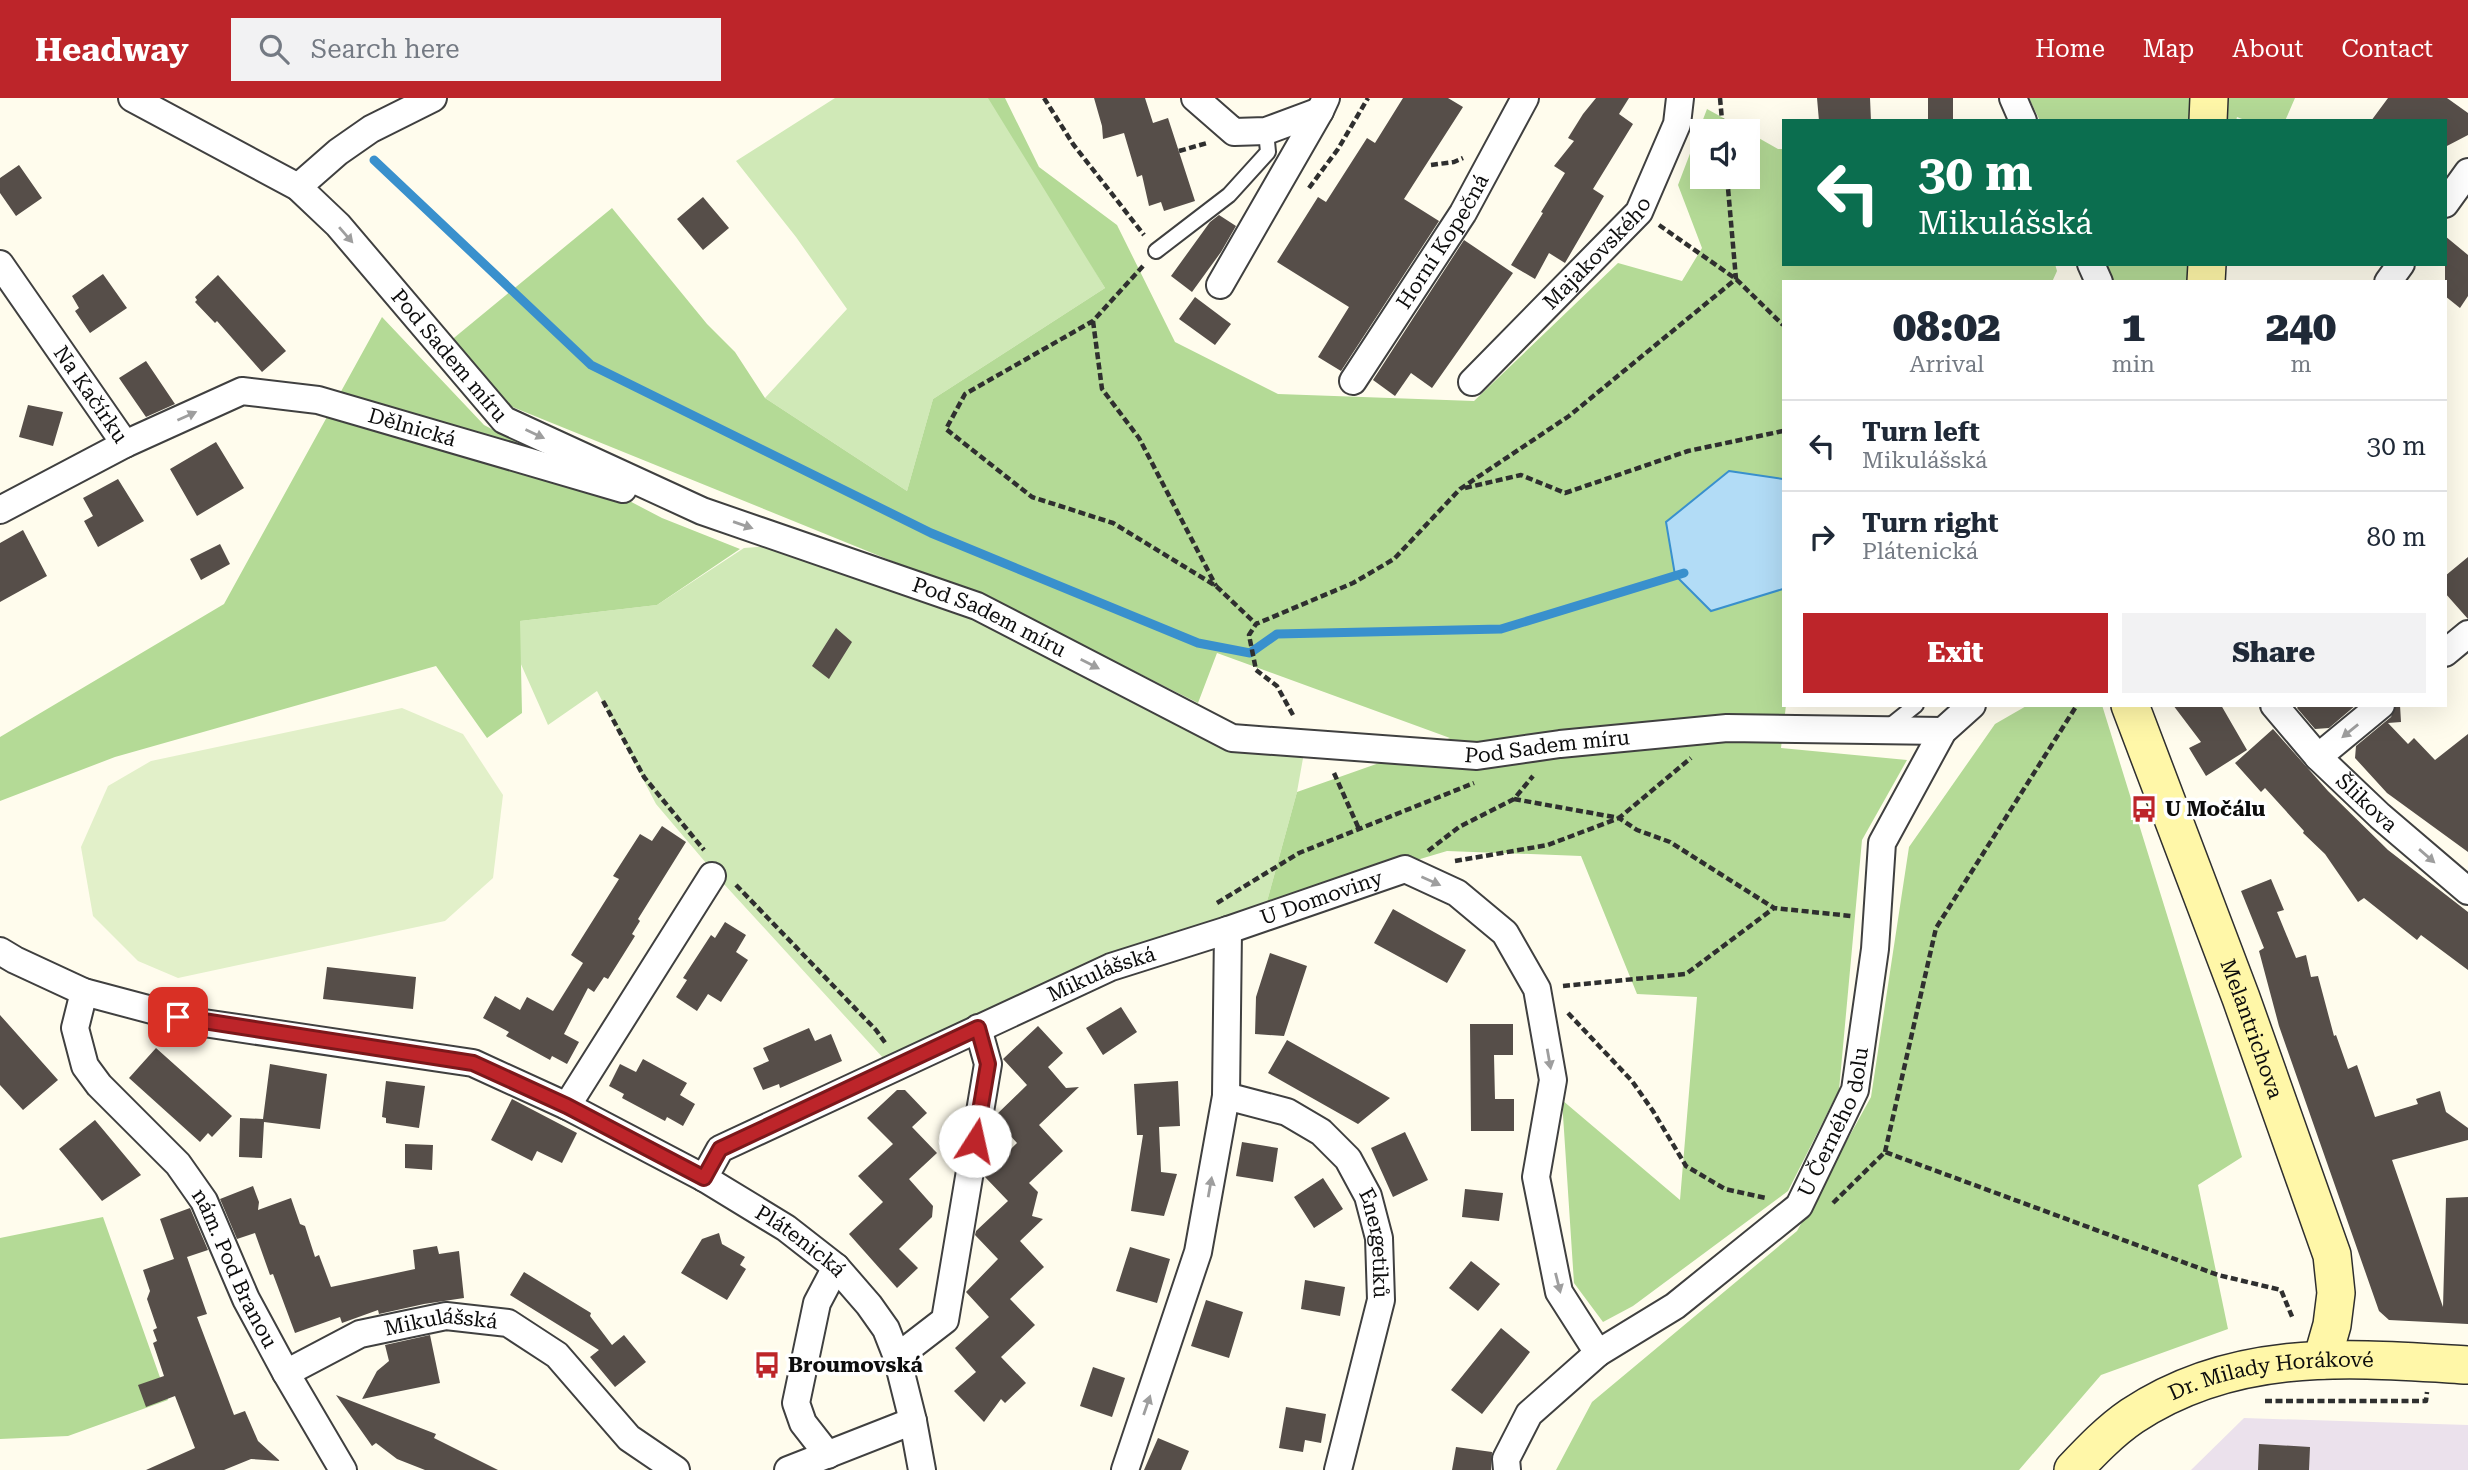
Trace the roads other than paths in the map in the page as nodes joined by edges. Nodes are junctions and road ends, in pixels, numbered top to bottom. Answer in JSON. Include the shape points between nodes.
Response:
{"nodes":[{"id":1,"x":132,"y":98,"type":"edge"},
{"id":2,"x":433,"y":98,"type":"edge"},
{"id":3,"x":1195,"y":98,"type":"edge"},
{"id":4,"x":1525,"y":98,"type":"edge"},
{"id":5,"x":1679,"y":98,"type":"edge"},
{"id":6,"x":2012,"y":98,"type":"edge"},
{"id":7,"x":2209,"y":98,"type":"edge"},
{"id":8,"x":1323,"y":105,"type":"edge"},
{"id":9,"x":2022,"y":119,"type":"edge"},
{"id":10,"x":2208,"y":119,"type":"edge"},
{"id":11,"x":1266,"y":131,"type":"junction"},
{"id":12,"x":2468,"y":172,"type":"edge"},
{"id":13,"x":298,"y":187,"type":"junction"},
{"id":14,"x":2447,"y":201,"type":"edge"},
{"id":15,"x":1156,"y":251,"type":"road end"},
{"id":16,"x":0,"y":264,"type":"edge"},
{"id":17,"x":1220,"y":285,"type":"dead end"},
{"id":18,"x":1353,"y":382,"type":"dead end"},
{"id":19,"x":1472,"y":382,"type":"dead end"},
{"id":20,"x":125,"y":444,"type":"junction"},
{"id":21,"x":0,"y":510,"type":"edge"},
{"id":22,"x":702,"y":511,"type":"junction"},
{"id":23,"x":2468,"y":634,"type":"edge"},
{"id":24,"x":2447,"y":651,"type":"edge"},
{"id":25,"x":1914,"y":707,"type":"edge"},
{"id":26,"x":1970,"y":707,"type":"edge"},
{"id":27,"x":2131,"y":707,"type":"edge"},
{"id":28,"x":2276,"y":707,"type":"edge"},
{"id":29,"x":2379,"y":707,"type":"edge"},
{"id":30,"x":1885,"y":730,"type":"junction"},
{"id":31,"x":1943,"y":731,"type":"junction"},
{"id":32,"x":2318,"y":757,"type":"junction"},
{"id":33,"x":712,"y":876,"type":"dead end"},
{"id":34,"x":2466,"y":885,"type":"edge"},
{"id":35,"x":1228,"y":930,"type":"junction"},
{"id":36,"x":0,"y":951,"type":"edge"},
{"id":37,"x":84,"y":992,"type":"junction"},
{"id":38,"x":978,"y":1028,"type":"junction"},
{"id":39,"x":1226,"y":1096,"type":"junction"},
{"id":40,"x":567,"y":1106,"type":"junction"},
{"id":41,"x":704,"y":1178,"type":"junction"},
{"id":42,"x":836,"y":1268,"type":"junction"},
{"id":43,"x":1598,"y":1353,"type":"junction"},
{"id":44,"x":897,"y":1357,"type":"junction"},
{"id":45,"x":2322,"y":1360,"type":"junction"},
{"id":46,"x":2468,"y":1366,"type":"edge"},
{"id":47,"x":286,"y":1373,"type":"junction"},
{"id":48,"x":913,"y":1421,"type":"junction"},
{"id":49,"x":828,"y":1455,"type":"junction"},
{"id":50,"x":2082,"y":1463,"type":"edge"},
{"id":51,"x":343,"y":1470,"type":"edge"},
{"id":52,"x":676,"y":1470,"type":"edge"},
{"id":53,"x":788,"y":1470,"type":"edge"},
{"id":54,"x":922,"y":1470,"type":"edge"},
{"id":55,"x":1125,"y":1470,"type":"edge"},
{"id":56,"x":1338,"y":1470,"type":"edge"},
{"id":57,"x":1507,"y":1470,"type":"edge"}],
"edges":[{"from":1,"to":13,"type":"street","name":"Pod Sadem míru"},
{"from":2,"to":13,"type":"street","via":[[372,129]]},
{"from":3,"to":11,"type":"street","via":[[1234,132]]},
{"from":4,"to":18,"type":"street","name":"Horní Kopečná","via":[[1464,213]]},
{"from":5,"to":19,"type":"street","name":"Majakovského","via":[[1677,124],[1639,212]]},
{"from":6,"to":9,"type":"street"},
{"from":7,"to":10,"type":"street"},
{"from":8,"to":11,"type":"street"},
{"from":8,"to":17,"type":"street"},
{"from":11,"to":15,"type":"lane","via":[[1268,152],[1229,195]]},
{"from":12,"to":14,"type":"street"},
{"from":13,"to":22,"type":"street","name":"Pod Sadem míru","one_way":true,"via":[[338,225],[504,419]]},
{"from":16,"to":20,"type":"street","name":"Na Kačírku"},
{"from":20,"to":21,"type":"street","name":"Na Kačírku"},
{"from":20,"to":22,"type":"street","name":"Dělnická","one_way":true,"via":[[242,391],[306,398]]},
{"from":22,"to":30,"type":"street","name":"Pod Sadem míru","one_way":true,"via":[[977,606],[1232,738],[1477,756],[1727,728]]},
{"from":23,"to":24,"type":"street"},
{"from":25,"to":30,"type":"lane"},
{"from":26,"to":31,"type":"street"},
{"from":27,"to":45,"type":"street","name":"Melantrichova","via":[[2332,1255],[2336,1293]]},
{"from":28,"to":32,"type":"street","name":"Šlikova"},
{"from":29,"to":32,"type":"street","one_way":true},
{"from":30,"to":31,"type":"street","name":"Pod Sadem míru"},
{"from":31,"to":43,"type":"street","name":"U Černého dolu","via":[[1882,844],[1875,948],[1854,1090],[1812,1208],[1675,1306]]},
{"from":32,"to":34,"type":"street","name":"Šlikova","one_way":true,"via":[[2380,816]]},
{"from":33,"to":40,"type":"street"},
{"from":35,"to":38,"type":"street","name":"Mikulášská","via":[[1111,967]]},
{"from":35,"to":39,"type":"street"},
{"from":35,"to":43,"type":"street","name":"U Domoviny","one_way":true,"via":[[1405,869],[1457,892],[1505,933],[1537,989],[1553,1080],[1536,1177],[1559,1292]]},
{"from":36,"to":37,"type":"street"},
{"from":37,"to":40,"type":"street","name":"Plátenická","via":[[197,1022],[473,1063]]},
{"from":37,"to":47,"type":"street","name":"nám. Pod Branou","via":[[75,1027],[85,1066],[178,1164],[204,1201],[246,1299]]},
{"from":38,"to":41,"type":"street","name":"Mikulášská","via":[[720,1149]]},
{"from":38,"to":44,"type":"street","via":[[988,1064],[945,1321]]},
{"from":55,"to":39,"type":"street","one_way":true,"via":[[1198,1252]]},
{"from":39,"to":56,"type":"street","name":"Energetiků","via":[[1287,1112],[1321,1132],[1348,1159],[1368,1196],[1380,1238],[1381,1300]]},
{"from":40,"to":41,"type":"street","name":"Plátenická"},
{"from":41,"to":42,"type":"street","name":"Plátenická","via":[[786,1228]]},
{"from":42,"to":44,"type":"street","name":"Plátenická","via":[[886,1329]]},
{"from":42,"to":49,"type":"street","via":[[817,1303],[796,1403],[803,1423]]},
{"from":43,"to":57,"type":"street","name":"U Černého dolu","via":[[1529,1415],[1506,1459]]},
{"from":44,"to":48,"type":"street","name":"Plátenická"},
{"from":45,"to":46,"type":"street","name":"Dr. Milady Horákové"},
{"from":45,"to":50,"type":"street","name":"Dr. Milady Horákové","via":[[2222,1374],[2173,1392],[2130,1417]]},
{"from":47,"to":51,"type":"street","name":"nám. Pod Branou"},
{"from":47,"to":52,"type":"street","name":"Mikulášská","via":[[360,1334],[446,1316],[508,1323],[557,1355],[629,1438]]},
{"from":48,"to":49,"type":"street"},
{"from":48,"to":54,"type":"street","name":"Plátenická"},
{"from":49,"to":53,"type":"street"}]}
